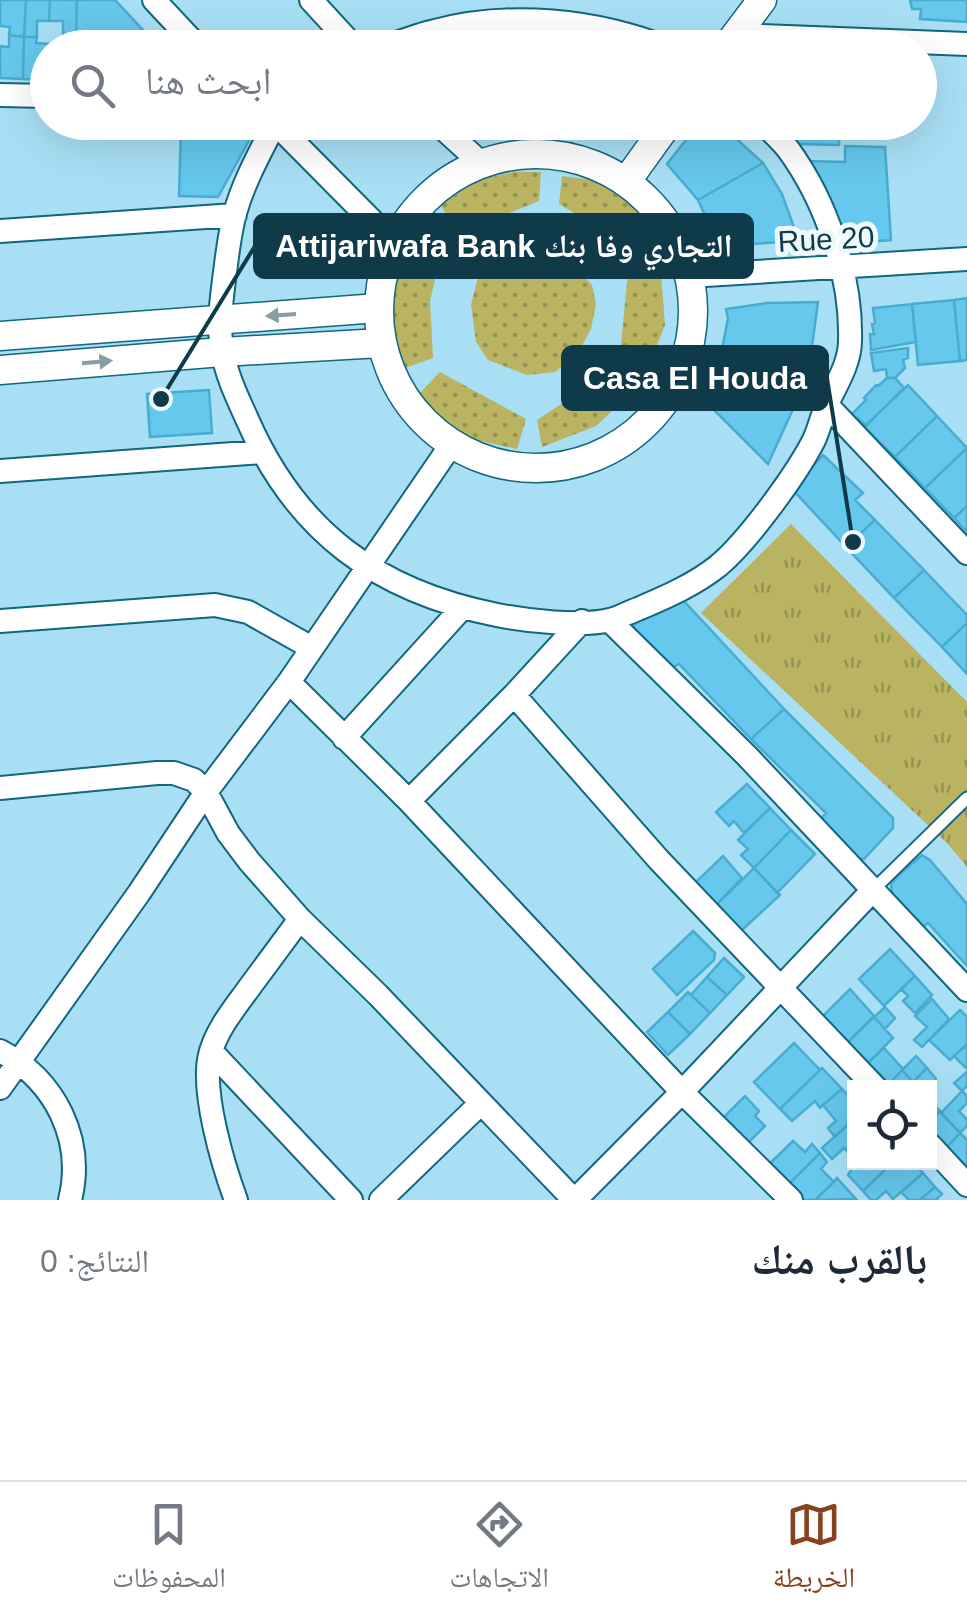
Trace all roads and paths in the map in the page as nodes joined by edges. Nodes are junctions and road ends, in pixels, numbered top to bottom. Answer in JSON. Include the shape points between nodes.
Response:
{"nodes":[{"id":1,"x":154,"y":0,"type":"edge"},
{"id":2,"x":311,"y":0,"type":"edge"},
{"id":3,"x":762,"y":0,"type":"edge"},
{"id":4,"x":560,"y":11,"type":"edge"},
{"id":5,"x":182,"y":30,"type":"edge"},
{"id":6,"x":338,"y":30,"type":"edge"},
{"id":7,"x":438,"y":30,"type":"edge"},
{"id":8,"x":613,"y":30,"type":"edge"},
{"id":9,"x":739,"y":30,"type":"edge"},
{"id":10,"x":937,"y":44,"type":"edge"},
{"id":11,"x":967,"y":44,"type":"edge"},
{"id":12,"x":0,"y":95,"type":"edge"},
{"id":13,"x":30,"y":96,"type":"edge"},
{"id":14,"x":266,"y":140,"type":"edge"},
{"id":15,"x":291,"y":140,"type":"edge"},
{"id":16,"x":456,"y":140,"type":"edge"},
{"id":17,"x":657,"y":140,"type":"edge"},
{"id":18,"x":780,"y":140,"type":"edge"},
{"id":19,"x":481,"y":163,"type":"junction"},
{"id":20,"x":626,"y":182,"type":"junction"},
{"id":21,"x":235,"y":215,"type":"junction"},
{"id":22,"x":0,"y":232,"type":"edge"},
{"id":23,"x":394,"y":243,"type":"junction"},
{"id":24,"x":967,"y":260,"type":"edge"},
{"id":25,"x":842,"y":268,"type":"junction"},
{"id":26,"x":689,"y":276,"type":"junction"},
{"id":27,"x":378,"y":308,"type":"junction"},
{"id":28,"x":219,"y":319,"type":"junction"},
{"id":29,"x":0,"y":336,"type":"edge"},
{"id":30,"x":381,"y":342,"type":"junction"},
{"id":31,"x":222,"y":352,"type":"junction"},
{"id":32,"x":0,"y":370,"type":"edge"},
{"id":33,"x":827,"y":406,"type":"junction"},
{"id":34,"x":451,"y":444,"type":"junction"},
{"id":35,"x":261,"y":452,"type":"junction"},
{"id":36,"x":0,"y":472,"type":"edge"},
{"id":37,"x":967,"y":554,"type":"edge"},
{"id":38,"x":368,"y":568,"type":"junction"},
{"id":39,"x":463,"y":607,"type":"junction"},
{"id":40,"x":609,"y":620,"type":"junction"},
{"id":41,"x":0,"y":621,"type":"edge"},
{"id":42,"x":582,"y":621,"type":"junction"},
{"id":43,"x":312,"y":648,"type":"junction"},
{"id":44,"x":289,"y":682,"type":"junction"},
{"id":45,"x":514,"y":695,"type":"junction"},
{"id":46,"x":344,"y":738,"type":"junction"},
{"id":47,"x":0,"y":788,"type":"edge"},
{"id":48,"x":206,"y":792,"type":"junction"},
{"id":49,"x":967,"y":798,"type":"edge"},
{"id":50,"x":409,"y":802,"type":"junction"},
{"id":51,"x":872,"y":890,"type":"junction"},
{"id":52,"x":300,"y":918,"type":"junction"},
{"id":53,"x":782,"y":987,"type":"junction"},
{"id":54,"x":967,"y":990,"type":"edge"},
{"id":55,"x":210,"y":1051,"type":"junction"},
{"id":56,"x":9,"y":1056,"type":"edge"},
{"id":57,"x":869,"y":1080,"type":"edge"},
{"id":58,"x":0,"y":1088,"type":"edge"},
{"id":59,"x":682,"y":1092,"type":"junction"},
{"id":60,"x":480,"y":1104,"type":"junction"},
{"id":61,"x":937,"y":1153,"type":"edge"},
{"id":62,"x":967,"y":1185,"type":"edge"},
{"id":63,"x":70,"y":1200,"type":"edge"},
{"id":64,"x":236,"y":1200,"type":"edge"},
{"id":65,"x":351,"y":1200,"type":"edge"},
{"id":66,"x":382,"y":1200,"type":"edge"},
{"id":67,"x":575,"y":1200,"type":"edge"},
{"id":68,"x":790,"y":1200,"type":"edge"}],
"edges":[{"from":1,"to":5,"type":"street"},
{"from":2,"to":6,"type":"street"},
{"from":3,"to":9,"type":"street"},
{"from":4,"to":7,"type":"street"},
{"from":4,"to":8,"type":"street"},
{"from":10,"to":11,"type":"street"},
{"from":12,"to":13,"type":"street"},
{"from":14,"to":21,"type":"street"},
{"from":15,"to":23,"type":"street"},
{"from":16,"to":19,"type":"street"},
{"from":17,"to":20,"type":"street"},
{"from":18,"to":25,"type":"street","via":[[821,206]]},
{"from":19,"to":20,"type":"street","via":[[556,154]]},
{"from":19,"to":23,"type":"street","via":[[445,182]]},
{"from":20,"to":26,"type":"street","via":[[666,223]]},
{"from":21,"to":22,"type":"street"},
{"from":21,"to":28,"type":"street"},
{"from":23,"to":27,"type":"street"},
{"from":24,"to":25,"type":"street","name":"Rue 20"},
{"from":25,"to":26,"type":"street","name":"Rue 20"},
{"from":25,"to":33,"type":"street","via":[[851,344]]},
{"from":26,"to":34,"type":"street","via":[[693,310],[679,375],[639,430],[612,449],[548,468],[481,460]]},
{"from":27,"to":28,"type":"street","one_way":true},
{"from":27,"to":30,"type":"street"},
{"from":28,"to":29,"type":"street"},
{"from":28,"to":31,"type":"street"},
{"from":30,"to":31,"type":"street"},
{"from":30,"to":34,"type":"street","via":[[395,382],[419,417]]},
{"from":32,"to":31,"type":"street","one_way":true},
{"from":31,"to":35,"type":"street"},
{"from":33,"to":37,"type":"street"},
{"from":33,"to":40,"type":"street","via":[[785,484],[721,563],[678,591]]},
{"from":34,"to":38,"type":"street"},
{"from":35,"to":36,"type":"street"},
{"from":35,"to":38,"type":"street","via":[[307,514]]},
{"from":38,"to":39,"type":"street"},
{"from":38,"to":43,"type":"street"},
{"from":39,"to":42,"type":"street","via":[[516,619]]},
{"from":39,"to":46,"type":"street"},
{"from":40,"to":42,"type":"street"},
{"from":40,"to":51,"type":"street"},
{"from":41,"to":43,"type":"street","via":[[215,605],[248,612]]},
{"from":42,"to":45,"type":"street"},
{"from":43,"to":44,"type":"street"},
{"from":44,"to":46,"type":"street"},
{"from":44,"to":48,"type":"street"},
{"from":45,"to":50,"type":"street"},
{"from":45,"to":53,"type":"street"},
{"from":46,"to":50,"type":"street"},
{"from":47,"to":48,"type":"street","via":[[174,773]]},
{"from":48,"to":52,"type":"street","via":[[228,834]]},
{"from":48,"to":56,"type":"street","via":[[139,893]]},
{"from":49,"to":51,"type":"lane"},
{"from":50,"to":59,"type":"street"},
{"from":51,"to":53,"type":"street"},
{"from":51,"to":54,"type":"street"},
{"from":52,"to":55,"type":"street"},
{"from":52,"to":60,"type":"street"},
{"from":53,"to":57,"type":"street"},
{"from":53,"to":59,"type":"street"},
{"from":55,"to":64,"type":"street","via":[[208,1086]]},
{"from":55,"to":65,"type":"street"},
{"from":56,"to":58,"type":"street"},
{"from":56,"to":63,"type":"street","via":[[44,1084],[63,1114],[73,1148]]},
{"from":59,"to":67,"type":"street"},
{"from":59,"to":68,"type":"street"},
{"from":60,"to":66,"type":"street"},
{"from":60,"to":67,"type":"street"},
{"from":61,"to":62,"type":"street"}]}
